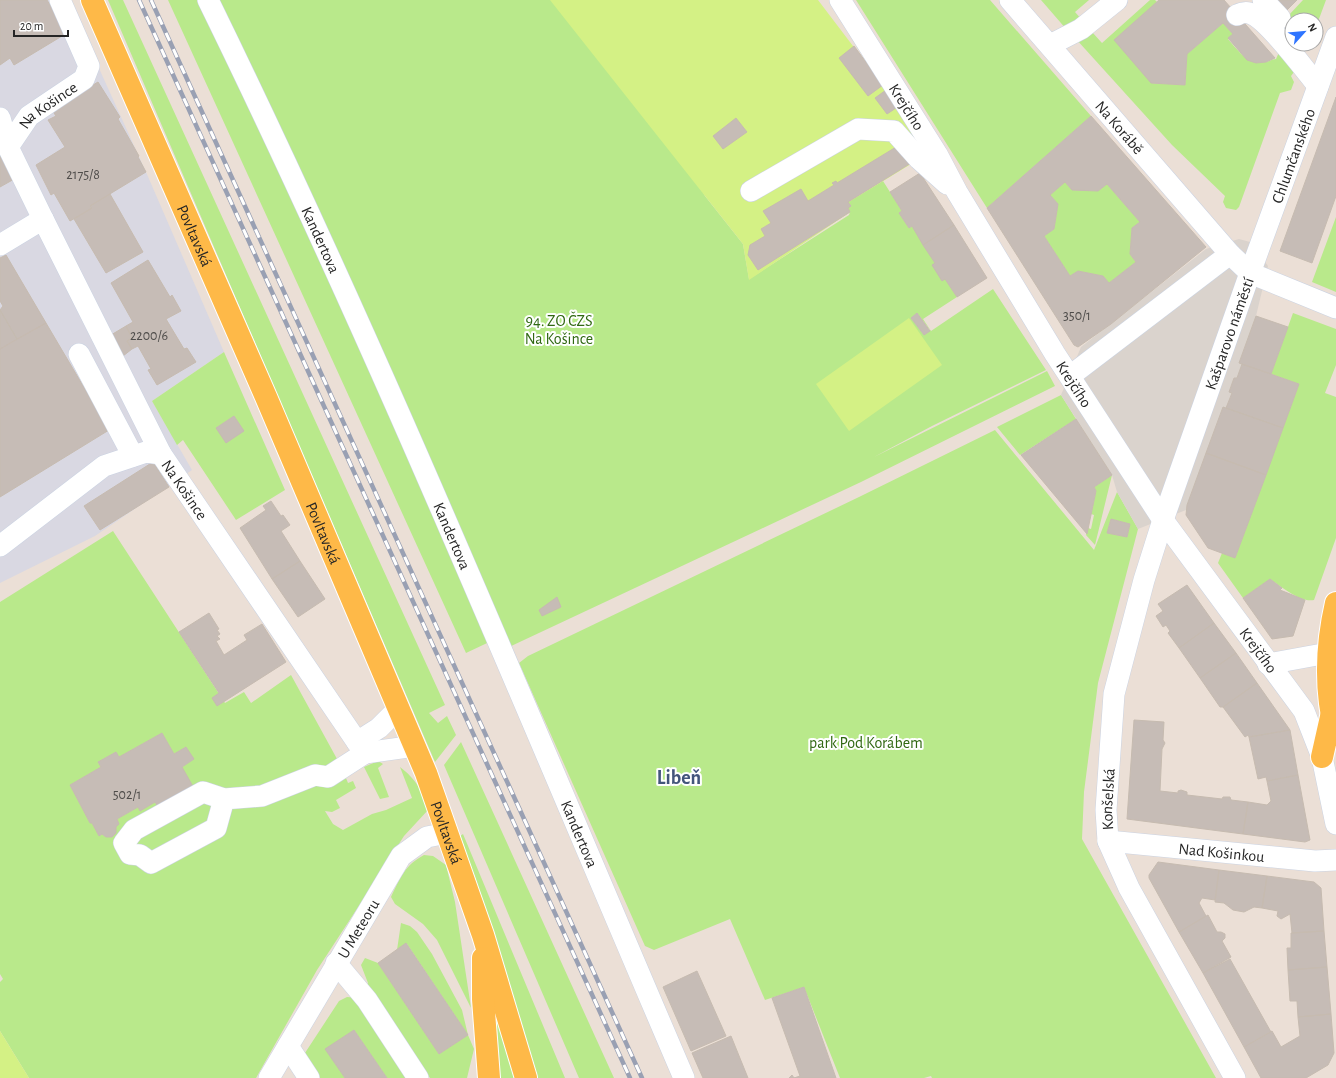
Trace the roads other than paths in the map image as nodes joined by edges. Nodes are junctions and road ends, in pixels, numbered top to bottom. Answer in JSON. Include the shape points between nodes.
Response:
{"nodes":[{"id":1,"x":60,"y":0,"type":"edge"},
{"id":2,"x":92,"y":0,"type":"edge"},
{"id":3,"x":208,"y":0,"type":"edge"},
{"id":4,"x":840,"y":0,"type":"edge"},
{"id":5,"x":1010,"y":0,"type":"edge"},
{"id":6,"x":1117,"y":0,"type":"edge"},
{"id":7,"x":1264,"y":0,"type":"edge"},
{"id":8,"x":1237,"y":15,"type":"dead end"},
{"id":9,"x":1280,"y":18,"type":"dead end"},
{"id":10,"x":1336,"y":37,"type":"edge"},
{"id":11,"x":1050,"y":45,"type":"junction"},
{"id":12,"x":1318,"y":86,"type":"junction"},
{"id":13,"x":0,"y":118,"type":"edge"},
{"id":14,"x":8,"y":147,"type":"junction"},
{"id":15,"x":751,"y":191,"type":"dead end"},
{"id":16,"x":957,"y":192,"type":"junction"},
{"id":17,"x":43,"y":219,"type":"junction"},
{"id":18,"x":0,"y":245,"type":"edge"},
{"id":19,"x":1230,"y":254,"type":"junction"},
{"id":20,"x":1250,"y":273,"type":"junction"},
{"id":21,"x":1336,"y":308,"type":"edge"},
{"id":22,"x":104,"y":341,"type":"junction"},
{"id":23,"x":1070,"y":376,"type":"junction"},
{"id":24,"x":161,"y":454,"type":"junction"},
{"id":25,"x":133,"y":456,"type":"junction"},
{"id":26,"x":1163,"y":520,"type":"junction"},
{"id":27,"x":0,"y":546,"type":"edge"},
{"id":28,"x":1336,"y":603,"type":"edge"},
{"id":29,"x":1328,"y":653,"type":"junction"},
{"id":30,"x":1268,"y":664,"type":"junction"},
{"id":31,"x":399,"y":708,"type":"junction"},
{"id":32,"x":1334,"y":725,"type":"edge"},
{"id":33,"x":415,"y":746,"type":"junction"},
{"id":34,"x":361,"y":747,"type":"junction"},
{"id":35,"x":1322,"y":757,"type":"junction"},
{"id":36,"x":224,"y":799,"type":"dead end"},
{"id":37,"x":1336,"y":824,"type":"edge"},
{"id":38,"x":447,"y":833,"type":"junction"},
{"id":39,"x":1108,"y":841,"type":"junction"},
{"id":40,"x":1336,"y":860,"type":"edge"},
{"id":41,"x":483,"y":935,"type":"junction"},
{"id":42,"x":336,"y":963,"type":"junction"},
{"id":43,"x":288,"y":1046,"type":"junction"},
{"id":44,"x":269,"y":1078,"type":"edge"},
{"id":45,"x":309,"y":1078,"type":"edge"},
{"id":46,"x":418,"y":1078,"type":"edge"},
{"id":47,"x":489,"y":1078,"type":"edge"},
{"id":48,"x":526,"y":1078,"type":"edge"},
{"id":49,"x":684,"y":1078,"type":"edge"},
{"id":50,"x":1236,"y":1078,"type":"edge"}],
"edges":[{"from":1,"to":14,"type":"street","name":"Na Košince","via":[[89,66],[84,79],[29,116]]},
{"from":2,"to":31,"type":"main road","name":"Povltavská","via":[[266,396]]},
{"from":3,"to":49,"type":"street","name":"Kandertova","via":[[260,106],[369,348],[497,638]]},
{"from":4,"to":16,"type":"street","name":"Krejčího","via":[[938,154]]},
{"from":5,"to":11,"type":"street","name":"Na Korábě"},
{"from":6,"to":11,"type":"street","via":[[1081,29]]},
{"from":7,"to":9,"type":"street"},
{"from":8,"to":12,"type":"street","via":[[1243,12],[1250,13],[1263,20]]},
{"from":10,"to":12,"type":"street","name":"Chlumčanského"},
{"from":11,"to":19,"type":"street","name":"Na Korábě"},
{"from":12,"to":20,"type":"street","name":"Chlumčanského"},
{"from":13,"to":14,"type":"street","name":"Na Košince"},
{"from":14,"to":17,"type":"street","name":"Na Košince"},
{"from":15,"to":16,"type":"street","via":[[858,129],[894,131],[919,158]]},
{"from":16,"to":23,"type":"street","name":"Krejčího"},
{"from":17,"to":18,"type":"street"},
{"from":17,"to":22,"type":"street","name":"Na Košince"},
{"from":19,"to":20,"type":"street","name":"Kašparovo náměstí"},
{"from":19,"to":23,"type":"street","name":"Kašparovo náměstí"},
{"from":20,"to":21,"type":"street"},
{"from":20,"to":26,"type":"street","name":"Kašparovo náměstí"},
{"from":22,"to":24,"type":"street","name":"Na Košince"},
{"from":22,"to":25,"type":"street","via":[[73,356]]},
{"from":23,"to":26,"type":"street","name":"Krejčího"},
{"from":24,"to":25,"type":"street","via":[[146,452]]},
{"from":24,"to":34,"type":"street","name":"Na Košince"},
{"from":25,"to":27,"type":"street","via":[[104,466]]},
{"from":26,"to":30,"type":"street","name":"Krejčího"},
{"from":26,"to":39,"type":"street","name":"Konšelská","via":[[1144,580],[1114,694],[1106,810]]},
{"from":28,"to":29,"type":"main road"},
{"from":29,"to":30,"type":"street"},
{"from":29,"to":32,"type":"main road"},
{"from":30,"to":35,"type":"street","name":"Krejčího","via":[[1304,711]]},
{"from":31,"to":33,"type":"main road","name":"Povltavská"},
{"from":31,"to":34,"type":"street"},
{"from":32,"to":35,"type":"main road"},
{"from":33,"to":34,"type":"street"},
{"from":33,"to":38,"type":"main road","name":"Povltavská"},
{"from":34,"to":36,"type":"street","via":[[342,768],[328,777],[315,775],[262,796]]},
{"from":35,"to":37,"type":"street","name":"Krejčího"},
{"from":38,"to":41,"type":"main road","name":"Povltavská"},
{"from":38,"to":42,"type":"street","name":"U Meteoru","via":[[427,837],[401,856]]},
{"from":39,"to":40,"type":"street","name":"Nad Košinkou","via":[[1315,861]]},
{"from":39,"to":50,"type":"street","name":"Konšelská","via":[[1129,888]]},
{"from":41,"to":47,"type":"main road","via":[[483,999]]},
{"from":41,"to":48,"type":"main road","name":"Povltavská"},
{"from":42,"to":43,"type":"street","name":"U Meteoru"},
{"from":42,"to":46,"type":"street","via":[[367,1000]]},
{"from":43,"to":44,"type":"street","name":"U Meteoru"},
{"from":43,"to":45,"type":"street"}]}
